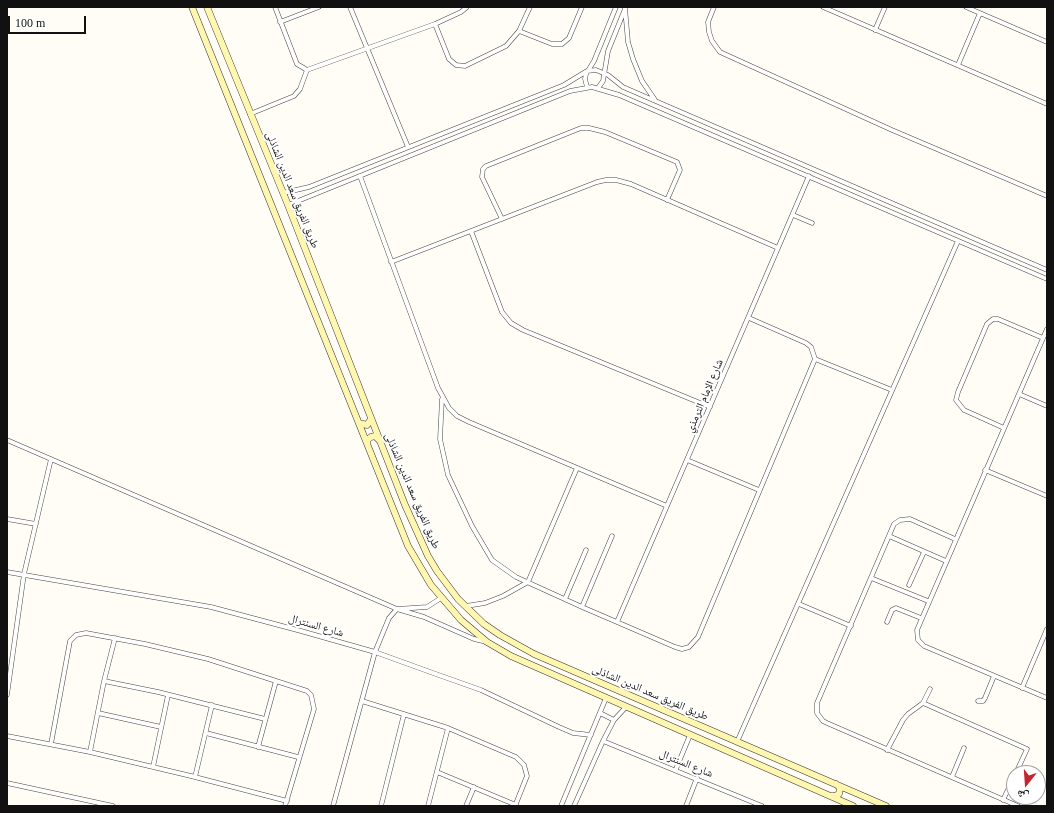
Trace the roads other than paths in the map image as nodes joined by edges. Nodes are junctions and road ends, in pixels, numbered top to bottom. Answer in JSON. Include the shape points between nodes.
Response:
{"nodes":[{"id":1,"x":192,"y":7,"type":"edge"},
{"id":2,"x":208,"y":7,"type":"edge"},
{"id":3,"x":274,"y":7,"type":"edge"},
{"id":4,"x":320,"y":7,"type":"edge"},
{"id":5,"x":350,"y":7,"type":"edge"},
{"id":6,"x":467,"y":7,"type":"edge"},
{"id":7,"x":530,"y":7,"type":"edge"},
{"id":8,"x":582,"y":7,"type":"edge"},
{"id":9,"x":616,"y":7,"type":"edge"},
{"id":10,"x":714,"y":7,"type":"edge"},
{"id":11,"x":823,"y":7,"type":"edge"},
{"id":12,"x":885,"y":7,"type":"edge"},
{"id":13,"x":966,"y":7,"type":"edge"},
{"id":14,"x":625,"y":8,"type":"edge"},
{"id":15,"x":980,"y":13,"type":"junction"},
{"id":16,"x":280,"y":22,"type":"junction"},
{"id":17,"x":435,"y":24,"type":"junction"},
{"id":18,"x":875,"y":30,"type":"junction"},
{"id":19,"x":519,"y":31,"type":"junction"},
{"id":20,"x":1047,"y":42,"type":"edge"},
{"id":21,"x":367,"y":48,"type":"junction"},
{"id":22,"x":598,"y":53,"type":"junction"},
{"id":23,"x":606,"y":56,"type":"junction"},
{"id":24,"x":958,"y":65,"type":"junction"},
{"id":25,"x":307,"y":70,"type":"junction"},
{"id":26,"x":587,"y":71,"type":"junction"},
{"id":27,"x":604,"y":73,"type":"junction"},
{"id":28,"x":567,"y":84,"type":"junction"},
{"id":29,"x":587,"y":87,"type":"junction"},
{"id":30,"x":623,"y":87,"type":"junction"},
{"id":31,"x":598,"y":88,"type":"junction"},
{"id":32,"x":570,"y":91,"type":"junction"},
{"id":33,"x":620,"y":95,"type":"junction"},
{"id":34,"x":655,"y":100,"type":"junction"},
{"id":35,"x":1047,"y":104,"type":"edge"},
{"id":36,"x":250,"y":114,"type":"junction"},
{"id":37,"x":450,"y":130,"type":"junction"},
{"id":38,"x":441,"y":134,"type":"junction"},
{"id":39,"x":453,"y":138,"type":"junction"},
{"id":40,"x":445,"y":141,"type":"junction"},
{"id":41,"x":408,"y":147,"type":"junction"},
{"id":42,"x":382,"y":157,"type":"junction"},
{"id":43,"x":791,"y":159,"type":"junction"},
{"id":44,"x":386,"y":165,"type":"junction"},
{"id":45,"x":788,"y":167,"type":"junction"},
{"id":46,"x":360,"y":176,"type":"junction"},
{"id":47,"x":809,"y":176,"type":"junction"},
{"id":48,"x":835,"y":178,"type":"junction"},
{"id":49,"x":831,"y":186,"type":"junction"},
{"id":50,"x":309,"y":187,"type":"junction"},
{"id":51,"x":283,"y":193,"type":"junction"},
{"id":52,"x":313,"y":195,"type":"junction"},
{"id":53,"x":1047,"y":196,"type":"edge"},
{"id":54,"x":667,"y":200,"type":"junction"},
{"id":55,"x":288,"y":205,"type":"junction"},
{"id":56,"x":793,"y":215,"type":"junction"},
{"id":57,"x":502,"y":219,"type":"junction"},
{"id":58,"x":931,"y":220,"type":"junction"},
{"id":59,"x":812,"y":223,"type":"dead end"},
{"id":60,"x":928,"y":228,"type":"junction"},
{"id":61,"x":471,"y":231,"type":"junction"},
{"id":62,"x":958,"y":241,"type":"junction"},
{"id":63,"x":984,"y":243,"type":"junction"},
{"id":64,"x":778,"y":248,"type":"junction"},
{"id":65,"x":981,"y":251,"type":"junction"},
{"id":66,"x":391,"y":262,"type":"junction"},
{"id":67,"x":1032,"y":263,"type":"junction"},
{"id":68,"x":1047,"y":270,"type":"edge"},
{"id":69,"x":1028,"y":271,"type":"junction"},
{"id":70,"x":1047,"y":279,"type":"edge"},
{"id":71,"x":749,"y":318,"type":"junction"},
{"id":72,"x":1047,"y":329,"type":"edge"},
{"id":73,"x":1043,"y":338,"type":"junction"},
{"id":74,"x":815,"y":359,"type":"junction"},
{"id":75,"x":892,"y":390,"type":"junction"},
{"id":76,"x":1019,"y":394,"type":"junction"},
{"id":77,"x":442,"y":399,"type":"junction"},
{"id":78,"x":1047,"y":406,"type":"edge"},
{"id":79,"x":710,"y":407,"type":"junction"},
{"id":80,"x":371,"y":418,"type":"junction"},
{"id":81,"x":359,"y":423,"type":"junction"},
{"id":82,"x":1004,"y":428,"type":"junction"},
{"id":83,"x":7,"y":440,"type":"edge"},
{"id":84,"x":380,"y":441,"type":"junction"},
{"id":85,"x":367,"y":443,"type":"junction"},
{"id":86,"x":51,"y":459,"type":"junction"},
{"id":87,"x":687,"y":460,"type":"junction"},
{"id":88,"x":577,"y":468,"type":"junction"},
{"id":89,"x":985,"y":470,"type":"junction"},
{"id":90,"x":759,"y":490,"type":"junction"},
{"id":91,"x":1047,"y":496,"type":"edge"},
{"id":92,"x":667,"y":506,"type":"junction"},
{"id":93,"x":7,"y":519,"type":"edge"},
{"id":94,"x":36,"y":524,"type":"junction"},
{"id":95,"x":612,"y":536,"type":"dead end"},
{"id":96,"x":889,"y":536,"type":"junction"},
{"id":97,"x":955,"y":539,"type":"junction"},
{"id":98,"x":586,"y":550,"type":"dead end"},
{"id":99,"x":924,"y":552,"type":"junction"},
{"id":100,"x":946,"y":561,"type":"junction"},
{"id":101,"x":7,"y":572,"type":"edge"},
{"id":102,"x":24,"y":574,"type":"junction"},
{"id":103,"x":871,"y":578,"type":"junction"},
{"id":104,"x":528,"y":582,"type":"junction"},
{"id":105,"x":909,"y":585,"type":"dead end"},
{"id":106,"x":441,"y":598,"type":"junction"},
{"id":107,"x":565,"y":599,"type":"junction"},
{"id":108,"x":928,"y":601,"type":"junction"},
{"id":109,"x":799,"y":604,"type":"junction"},
{"id":110,"x":465,"y":606,"type":"junction"},
{"id":111,"x":582,"y":607,"type":"junction"},
{"id":112,"x":397,"y":609,"type":"junction"},
{"id":113,"x":921,"y":618,"type":"junction"},
{"id":114,"x":617,"y":622,"type":"junction"},
{"id":115,"x":887,"y":622,"type":"dead end"},
{"id":116,"x":850,"y":626,"type":"junction"},
{"id":117,"x":1047,"y":629,"type":"edge"},
{"id":118,"x":115,"y":638,"type":"junction"},
{"id":119,"x":488,"y":642,"type":"junction"},
{"id":120,"x":375,"y":652,"type":"junction"},
{"id":121,"x":565,"y":668,"type":"junction"},
{"id":122,"x":994,"y":676,"type":"junction"},
{"id":123,"x":558,"y":678,"type":"junction"},
{"id":124,"x":588,"y":678,"type":"junction"},
{"id":125,"x":104,"y":681,"type":"junction"},
{"id":126,"x":276,"y":681,"type":"junction"},
{"id":127,"x":581,"y":688,"type":"junction"},
{"id":128,"x":1022,"y":688,"type":"junction"},
{"id":129,"x":930,"y":689,"type":"dead end"},
{"id":130,"x":7,"y":695,"type":"edge"},
{"id":131,"x":168,"y":695,"type":"junction"},
{"id":132,"x":606,"y":698,"type":"junction"},
{"id":133,"x":1047,"y":698,"type":"edge"},
{"id":134,"x":362,"y":701,"type":"junction"},
{"id":135,"x":978,"y":701,"type":"dead end"},
{"id":136,"x":923,"y":703,"type":"junction"},
{"id":137,"x":212,"y":705,"type":"junction"},
{"id":138,"x":626,"y":707,"type":"junction"},
{"id":139,"x":98,"y":713,"type":"junction"},
{"id":140,"x":600,"y":713,"type":"junction"},
{"id":141,"x":404,"y":714,"type":"junction"},
{"id":142,"x":265,"y":719,"type":"junction"},
{"id":143,"x":614,"y":720,"type":"junction"},
{"id":144,"x":161,"y":727,"type":"junction"},
{"id":145,"x":448,"y":728,"type":"junction"},
{"id":146,"x":206,"y":733,"type":"junction"},
{"id":147,"x":591,"y":735,"type":"junction"},
{"id":148,"x":690,"y":735,"type":"junction"},
{"id":149,"x":7,"y":736,"type":"edge"},
{"id":150,"x":603,"y":741,"type":"junction"},
{"id":151,"x":737,"y":742,"type":"junction"},
{"id":152,"x":51,"y":744,"type":"junction"},
{"id":153,"x":258,"y":747,"type":"junction"},
{"id":154,"x":964,"y":748,"type":"dead end"},
{"id":155,"x":887,"y":750,"type":"junction"},
{"id":156,"x":90,"y":752,"type":"junction"},
{"id":157,"x":298,"y":757,"type":"junction"},
{"id":158,"x":1020,"y":765,"type":"edge"},
{"id":159,"x":153,"y":767,"type":"junction"},
{"id":160,"x":676,"y":769,"type":"junction"},
{"id":161,"x":437,"y":772,"type":"junction"},
{"id":162,"x":195,"y":777,"type":"junction"},
{"id":163,"x":952,"y":777,"type":"junction"},
{"id":164,"x":697,"y":778,"type":"junction"},
{"id":165,"x":7,"y":783,"type":"edge"},
{"id":166,"x":835,"y":784,"type":"junction"},
{"id":167,"x":474,"y":787,"type":"junction"},
{"id":168,"x":858,"y":794,"type":"junction"},
{"id":169,"x":1006,"y":794,"type":"edge"},
{"id":170,"x":829,"y":795,"type":"junction"},
{"id":171,"x":1003,"y":800,"type":"junction"},
{"id":172,"x":286,"y":804,"type":"edge"},
{"id":173,"x":515,"y":805,"type":"edge"},
{"id":174,"x":852,"y":805,"type":"edge"},
{"id":175,"x":113,"y":806,"type":"edge"},
{"id":176,"x":333,"y":806,"type":"edge"},
{"id":177,"x":381,"y":806,"type":"edge"},
{"id":178,"x":428,"y":806,"type":"edge"},
{"id":179,"x":466,"y":806,"type":"edge"},
{"id":180,"x":561,"y":806,"type":"edge"},
{"id":181,"x":574,"y":806,"type":"edge"},
{"id":182,"x":686,"y":806,"type":"edge"},
{"id":183,"x":762,"y":806,"type":"edge"},
{"id":184,"x":886,"y":806,"type":"edge"},
{"id":185,"x":1018,"y":806,"type":"edge"}],
"edges":[{"from":1,"to":81,"type":"street","name":"طريق الفريق سعد الدين الشاذلى"},
{"from":2,"to":36,"type":"street","name":"طريق الفريق سعد الدين الشاذلى"},
{"from":3,"to":16,"type":"street"},
{"from":4,"to":16,"type":"street"},
{"from":5,"to":21,"type":"street"},
{"from":6,"to":17,"type":"street"},
{"from":7,"to":19,"type":"street"},
{"from":8,"to":19,"type":"street","via":[[569,38],[562,44],[552,44]]},
{"from":9,"to":22,"type":"street"},
{"from":10,"to":53,"type":"street","via":[[708,22],[708,32],[720,52],[892,130]]},
{"from":11,"to":18,"type":"street"},
{"from":12,"to":18,"type":"street"},
{"from":13,"to":15,"type":"street"},
{"from":14,"to":23,"type":"street"},
{"from":14,"to":34,"type":"street","via":[[632,59],[642,81]]},
{"from":15,"to":20,"type":"street"},
{"from":15,"to":24,"type":"street"},
{"from":16,"to":25,"type":"street","via":[[297,64]]},
{"from":17,"to":19,"type":"street","via":[[449,59],[461,66],[506,46]]},
{"from":17,"to":21,"type":"street"},
{"from":18,"to":24,"type":"street"},
{"from":21,"to":25,"type":"street"},
{"from":21,"to":41,"type":"street"},
{"from":22,"to":23,"type":"street"},
{"from":22,"to":26,"type":"street"},
{"from":23,"to":27,"type":"street"},
{"from":24,"to":35,"type":"street"},
{"from":25,"to":36,"type":"street","via":[[300,89],[294,96]]},
{"from":26,"to":27,"type":"street","via":[[596,70]]},
{"from":26,"to":28,"type":"street"},
{"from":26,"to":29,"type":"street"},
{"from":27,"to":30,"type":"street"},
{"from":27,"to":31,"type":"street"},
{"from":28,"to":32,"type":"street","via":[[572,86]]},
{"from":28,"to":37,"type":"street"},
{"from":29,"to":31,"type":"street"},
{"from":29,"to":32,"type":"street"},
{"from":30,"to":33,"type":"street"},
{"from":30,"to":34,"type":"street"},
{"from":31,"to":33,"type":"street"},
{"from":32,"to":39,"type":"street"},
{"from":33,"to":45,"type":"street"},
{"from":34,"to":43,"type":"street"},
{"from":36,"to":51,"type":"street","name":"طريق الفريق سعد الدين الشاذلى"},
{"from":37,"to":38,"type":"street"},
{"from":37,"to":39,"type":"street","via":[[449,134]]},
{"from":38,"to":40,"type":"street"},
{"from":38,"to":41,"type":"street"},
{"from":39,"to":40,"type":"street"},
{"from":40,"to":44,"type":"street"},
{"from":41,"to":42,"type":"street"},
{"from":42,"to":44,"type":"street"},
{"from":42,"to":50,"type":"street"},
{"from":43,"to":45,"type":"street"},
{"from":43,"to":48,"type":"street"},
{"from":44,"to":46,"type":"street"},
{"from":45,"to":47,"type":"street"},
{"from":46,"to":52,"type":"street"},
{"from":46,"to":66,"type":"street"},
{"from":47,"to":49,"type":"street"},
{"from":47,"to":56,"type":"street","name":"شارع الإمام الترمذي"},
{"from":48,"to":49,"type":"street"},
{"from":48,"to":58,"type":"street"},
{"from":49,"to":60,"type":"street"},
{"from":50,"to":51,"type":"street"},
{"from":50,"to":52,"type":"street"},
{"from":51,"to":55,"type":"street","name":"طريق الفريق سعد الدين الشاذلى"},
{"from":52,"to":55,"type":"street"},
{"from":54,"to":57,"type":"street","via":[[631,184],[606,180]]},
{"from":54,"to":57,"type":"street","via":[[680,170],[677,162],[601,130],[581,128],[483,169],[482,177]]},
{"from":54,"to":64,"type":"street"},
{"from":55,"to":80,"type":"street","name":"طريق الفريق سعد الدين الشاذلى"},
{"from":56,"to":59,"type":"street"},
{"from":56,"to":64,"type":"street","name":"شارع الإمام الترمذي"},
{"from":57,"to":61,"type":"street"},
{"from":58,"to":60,"type":"street"},
{"from":58,"to":63,"type":"street"},
{"from":60,"to":62,"type":"street"},
{"from":61,"to":66,"type":"street"},
{"from":61,"to":79,"type":"street","via":[[502,312],[516,328]]},
{"from":62,"to":65,"type":"street"},
{"from":62,"to":75,"type":"street"},
{"from":63,"to":65,"type":"street"},
{"from":63,"to":67,"type":"street"},
{"from":64,"to":71,"type":"street","name":"شارع الإمام الترمذي"},
{"from":65,"to":69,"type":"street"},
{"from":66,"to":77,"type":"street"},
{"from":67,"to":68,"type":"street"},
{"from":67,"to":69,"type":"street"},
{"from":69,"to":70,"type":"street"},
{"from":71,"to":74,"type":"street","via":[[811,347]]},
{"from":71,"to":79,"type":"street","name":"شارع الإمام الترمذي"},
{"from":72,"to":73,"type":"street"},
{"from":73,"to":76,"type":"street"},
{"from":73,"to":82,"type":"street","via":[[998,319],[990,320],[987,324],[956,400],[964,410]]},
{"from":74,"to":75,"type":"street"},
{"from":74,"to":90,"type":"street"},
{"from":75,"to":109,"type":"street"},
{"from":76,"to":78,"type":"street"},
{"from":76,"to":82,"type":"street"},
{"from":77,"to":88,"type":"street","via":[[457,416]]},
{"from":77,"to":104,"type":"street","via":[[440,439],[451,482],[492,560]]},
{"from":79,"to":87,"type":"street","name":"شارع الإمام الترمذي"},
{"from":80,"to":81,"type":"street","via":[[367,425]]},
{"from":80,"to":84,"type":"street","name":"طريق الفريق سعد الدين الشاذلى"},
{"from":81,"to":85,"type":"street","name":"طريق الفريق سعد الدين الشاذلى"},
{"from":82,"to":89,"type":"street"},
{"from":83,"to":86,"type":"street"},
{"from":84,"to":85,"type":"street","via":[[375,436],[367,440]]},
{"from":84,"to":110,"type":"street","name":"طريق الفريق سعد الدين الشاذلى","via":[[428,556],[447,586]]},
{"from":85,"to":106,"type":"street","name":"طريق الفريق سعد الدين الشاذلى","via":[[408,546]]},
{"from":86,"to":94,"type":"street"},
{"from":86,"to":112,"type":"street"},
{"from":87,"to":90,"type":"street"},
{"from":87,"to":92,"type":"street","name":"شارع الإمام الترمذي"},
{"from":88,"to":92,"type":"street"},
{"from":88,"to":104,"type":"street"},
{"from":89,"to":91,"type":"street"},
{"from":89,"to":97,"type":"street"},
{"from":90,"to":114,"type":"street","via":[[694,643],[682,649],[675,648]]},
{"from":92,"to":114,"type":"street","name":"شارع الإمام الترمذي"},
{"from":93,"to":94,"type":"street"},
{"from":94,"to":102,"type":"street"},
{"from":95,"to":111,"type":"street"},
{"from":96,"to":97,"type":"street","via":[[897,522],[906,518]]},
{"from":96,"to":99,"type":"street"},
{"from":96,"to":103,"type":"street"},
{"from":97,"to":100,"type":"street"},
{"from":98,"to":107,"type":"street"},
{"from":99,"to":100,"type":"street"},
{"from":99,"to":105,"type":"street"},
{"from":100,"to":108,"type":"street"},
{"from":101,"to":102,"type":"street","name":"شارع السنترال"},
{"from":102,"to":120,"type":"street","name":"شارع السنترال","via":[[211,607]]},
{"from":102,"to":130,"type":"street"},
{"from":103,"to":108,"type":"street"},
{"from":103,"to":116,"type":"street"},
{"from":104,"to":107,"type":"street"},
{"from":104,"to":110,"type":"street","via":[[504,596],[485,603]]},
{"from":106,"to":112,"type":"street","via":[[427,607]]},
{"from":106,"to":119,"type":"street","name":"طريق الفريق سعد الدين الشاذلى","via":[[461,620]]},
{"from":107,"to":111,"type":"street"},
{"from":108,"to":113,"type":"street"},
{"from":109,"to":116,"type":"street"},
{"from":109,"to":151,"type":"street"},
{"from":110,"to":121,"type":"street","name":"طريق الفريق سعد الدين الشاذلى","via":[[500,635]]},
{"from":111,"to":114,"type":"street"},
{"from":112,"to":119,"type":"street","via":[[424,617],[474,640]]},
{"from":112,"to":120,"type":"street","via":[[389,618]]},
{"from":113,"to":115,"type":"street","via":[[896,608],[892,610]]},
{"from":113,"to":122,"type":"street","via":[[916,635],[924,646]]},
{"from":116,"to":155,"type":"street","via":[[817,703],[817,713],[827,723]]},
{"from":117,"to":128,"type":"street"},
{"from":118,"to":125,"type":"street"},
{"from":118,"to":126,"type":"street","via":[[208,659]]},
{"from":118,"to":152,"type":"street","via":[[86,633],[76,635],[70,642]]},
{"from":119,"to":123,"type":"street","name":"طريق الفريق سعد الدين الشاذلى"},
{"from":120,"to":134,"type":"street"},
{"from":120,"to":147,"type":"street","name":"شارع السنترال","via":[[481,690],[573,733]]},
{"from":121,"to":123,"type":"street","via":[[567,676]]},
{"from":121,"to":124,"type":"street","name":"طريق الفريق سعد الدين الشاذلى"},
{"from":122,"to":128,"type":"street"},
{"from":122,"to":135,"type":"street","via":[[984,700]]},
{"from":123,"to":127,"type":"street","name":"طريق الفريق سعد الدين الشاذلى"},
{"from":124,"to":127,"type":"street","via":[[580,680]]},
{"from":124,"to":151,"type":"street","name":"طريق الفريق سعد الدين الشاذلى"},
{"from":125,"to":131,"type":"street"},
{"from":125,"to":139,"type":"street"},
{"from":126,"to":142,"type":"street"},
{"from":126,"to":157,"type":"street","via":[[307,691],[314,702]]},
{"from":127,"to":132,"type":"street","name":"طريق الفريق سعد الدين الشاذلى"},
{"from":128,"to":133,"type":"street"},
{"from":129,"to":136,"type":"street"},
{"from":131,"to":137,"type":"street"},
{"from":131,"to":144,"type":"street"},
{"from":132,"to":138,"type":"street","name":"طريق الفريق سعد الدين الشاذلى"},
{"from":132,"to":140,"type":"street"},
{"from":134,"to":141,"type":"street"},
{"from":134,"to":176,"type":"street"},
{"from":136,"to":155,"type":"street","via":[[903,720]]},
{"from":136,"to":158,"type":"street","via":[[1027,749]]},
{"from":137,"to":142,"type":"street"},
{"from":137,"to":146,"type":"street"},
{"from":138,"to":143,"type":"street"},
{"from":138,"to":148,"type":"street","name":"طريق الفريق سعد الدين الشاذلى"},
{"from":139,"to":144,"type":"street"},
{"from":139,"to":156,"type":"street"},
{"from":140,"to":143,"type":"street"},
{"from":140,"to":147,"type":"street"},
{"from":141,"to":145,"type":"street"},
{"from":141,"to":177,"type":"street"},
{"from":142,"to":153,"type":"street"},
{"from":143,"to":150,"type":"street"},
{"from":144,"to":159,"type":"street"},
{"from":145,"to":161,"type":"street"},
{"from":145,"to":173,"type":"street","via":[[497,747],[516,757],[524,765],[527,776]]},
{"from":146,"to":153,"type":"street"},
{"from":146,"to":162,"type":"street"},
{"from":147,"to":180,"type":"street"},
{"from":148,"to":160,"type":"street"},
{"from":148,"to":170,"type":"street","name":"طريق الفريق سعد الدين الشاذلى"},
{"from":149,"to":152,"type":"street"},
{"from":150,"to":160,"type":"street","name":"شارع السنترال"},
{"from":150,"to":181,"type":"street"},
{"from":151,"to":166,"type":"street","name":"طريق الفريق سعد الدين الشاذلى"},
{"from":152,"to":156,"type":"street"},
{"from":153,"to":157,"type":"street"},
{"from":154,"to":163,"type":"street"},
{"from":155,"to":163,"type":"street"},
{"from":156,"to":159,"type":"street"},
{"from":157,"to":172,"type":"street"},
{"from":159,"to":162,"type":"street"},
{"from":160,"to":164,"type":"street","name":"شارع السنترال"},
{"from":161,"to":167,"type":"street"},
{"from":161,"to":178,"type":"street"},
{"from":162,"to":172,"type":"street"},
{"from":163,"to":171,"type":"street"},
{"from":164,"to":182,"type":"street"},
{"from":164,"to":183,"type":"street","name":"شارع السنترال"},
{"from":165,"to":175,"type":"street"},
{"from":166,"to":168,"type":"street","name":"طريق الفريق سعد الدين الشاذلى"},
{"from":166,"to":170,"type":"street","via":[[840,788],[839,794]]},
{"from":167,"to":173,"type":"street"},
{"from":167,"to":179,"type":"street"},
{"from":168,"to":174,"type":"street","via":[[853,793],[849,796],[848,800]]},
{"from":168,"to":184,"type":"street","name":"طريق الفريق سعد الدين الشاذلى"},
{"from":169,"to":171,"type":"street"},
{"from":170,"to":174,"type":"street","name":"طريق الفريق سعد الدين الشاذلى"},
{"from":171,"to":185,"type":"street"}]}
